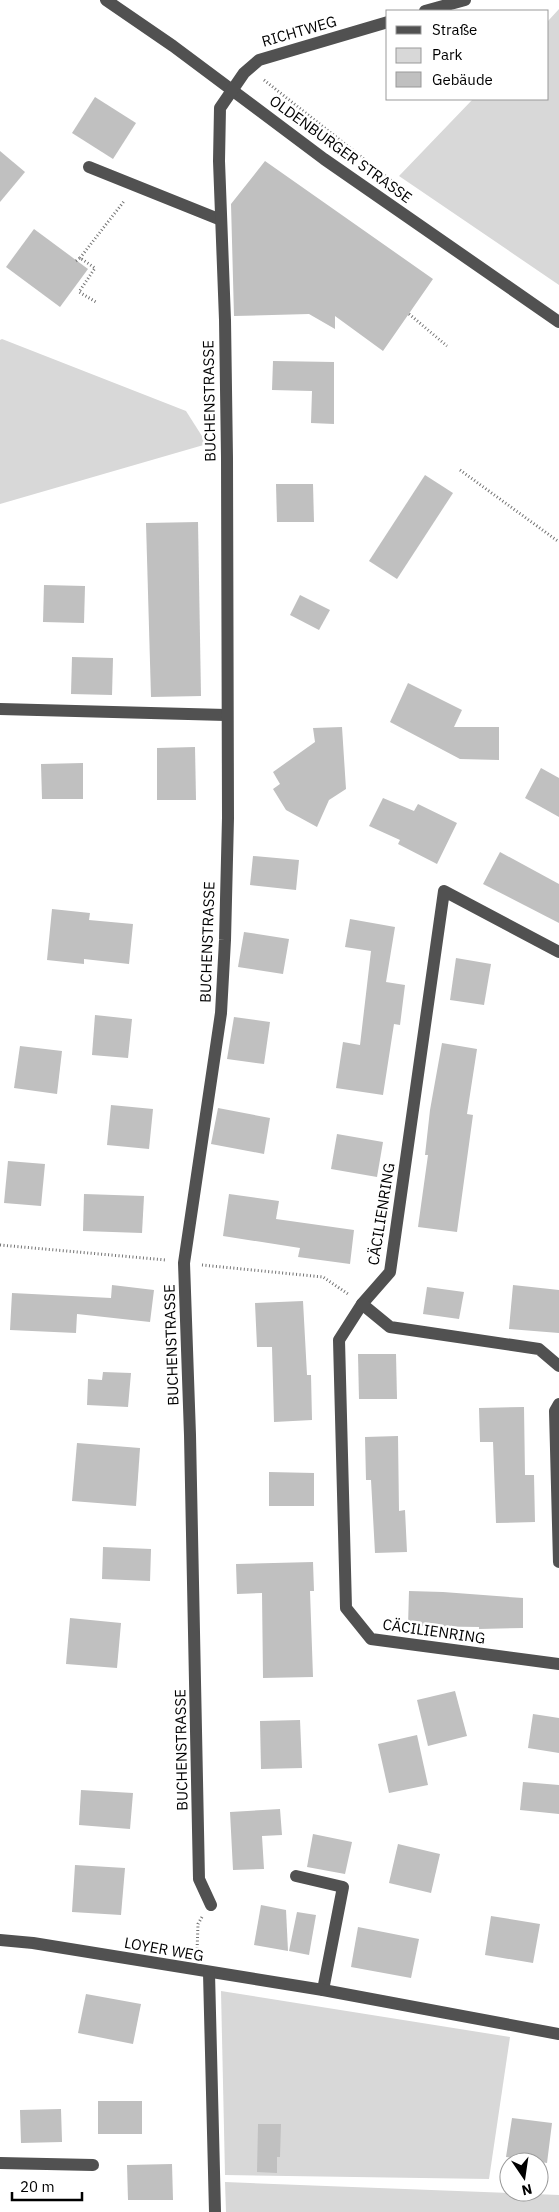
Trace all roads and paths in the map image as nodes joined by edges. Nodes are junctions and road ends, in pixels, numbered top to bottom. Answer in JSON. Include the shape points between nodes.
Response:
{"nodes":[{"id":1,"x":106,"y":0,"type":"edge"},
{"id":2,"x":465,"y":0,"type":"edge"},
{"id":3,"x":429,"y":10,"type":"edge"},
{"id":4,"x":386,"y":23,"type":"edge"},
{"id":5,"x":244,"y":72,"type":"junction"},
{"id":6,"x":232,"y":89,"type":"junction"},
{"id":7,"x":89,"y":167,"type":"dead end"},
{"id":8,"x":136,"y":186,"type":"junction"},
{"id":9,"x":400,"y":188,"type":"dead end"},
{"id":10,"x":221,"y":220,"type":"junction"},
{"id":11,"x":96,"y":302,"type":"dead end"},
{"id":12,"x":408,"y":314,"type":"dead end"},
{"id":13,"x":559,"y":322,"type":"edge"},
{"id":14,"x":447,"y":346,"type":"dead end"},
{"id":15,"x":460,"y":470,"type":"dead end"},
{"id":16,"x":559,"y":542,"type":"edge"},
{"id":17,"x":0,"y":710,"type":"edge"},
{"id":18,"x":226,"y":715,"type":"junction"},
{"id":19,"x":559,"y":952,"type":"edge"},
{"id":20,"x":0,"y":1244,"type":"edge"},
{"id":21,"x":184,"y":1263,"type":"junction"},
{"id":22,"x":362,"y":1304,"type":"junction"},
{"id":23,"x":559,"y":1366,"type":"edge"},
{"id":24,"x":559,"y":1404,"type":"edge"},
{"id":25,"x":559,"y":1562,"type":"edge"},
{"id":26,"x":559,"y":1664,"type":"edge"},
{"id":27,"x":296,"y":1876,"type":"dead end"},
{"id":28,"x":211,"y":1904,"type":"joint"},
{"id":29,"x":0,"y":1940,"type":"edge"},
{"id":30,"x":203,"y":1972,"type":"junction"},
{"id":31,"x":323,"y":1990,"type":"junction"},
{"id":32,"x":559,"y":2034,"type":"edge"},
{"id":33,"x":0,"y":2163,"type":"edge"},
{"id":34,"x":93,"y":2165,"type":"dead end"},
{"id":35,"x":215,"y":2212,"type":"edge"}],
"edges":[{"from":1,"to":6,"type":"street","name":"OLDENBURGER STRASSE"},
{"from":2,"to":3,"type":"street"},
{"from":4,"to":5,"type":"street","name":"RICHTWEG","via":[[259,60]]},
{"from":5,"to":6,"type":"street","name":"RICHTWEG"},
{"from":5,"to":9,"type":"path","via":[[263,79]]},
{"from":6,"to":10,"type":"street","name":"BUCHENSTRASSE","via":[[220,108]]},
{"from":6,"to":13,"type":"street","name":"OLDENBURGER STRASSE","via":[[324,158]]},
{"from":7,"to":8,"type":"street"},
{"from":8,"to":10,"type":"street"},
{"from":8,"to":11,"type":"path","via":[[78,259],[95,268],[79,292]]},
{"from":10,"to":18,"type":"street","name":"BUCHENSTRASSE","via":[[227,458]]},
{"from":12,"to":14,"type":"path"},
{"from":15,"to":16,"type":"path"},
{"from":17,"to":18,"type":"street"},
{"from":18,"to":21,"type":"street","name":"BUCHENSTRASSE","via":[[228,818],[221,1013]]},
{"from":19,"to":22,"type":"street","name":"CÄCILIENRING","via":[[444,891],[390,1272]]},
{"from":20,"to":21,"type":"path"},
{"from":21,"to":22,"type":"path","via":[[323,1276]]},
{"from":21,"to":28,"type":"street","name":"BUCHENSTRASSE","via":[[192,1484],[199,1879]]},
{"from":22,"to":23,"type":"street","via":[[390,1327],[539,1349]]},
{"from":22,"to":26,"type":"street","name":"CÄCILIENRING","via":[[339,1340],[346,1608],[371,1639]]},
{"from":24,"to":25,"type":"street","via":[[555,1411]]},
{"from":27,"to":31,"type":"street","via":[[343,1887]]},
{"from":28,"to":30,"type":"path","via":[[198,1924]]},
{"from":29,"to":30,"type":"street","name":"LOYER WEG"},
{"from":30,"to":31,"type":"street","name":"LOYER WEG"},
{"from":30,"to":35,"type":"street"},
{"from":31,"to":32,"type":"street","name":"LOYER WEG"},
{"from":33,"to":34,"type":"street"}]}
